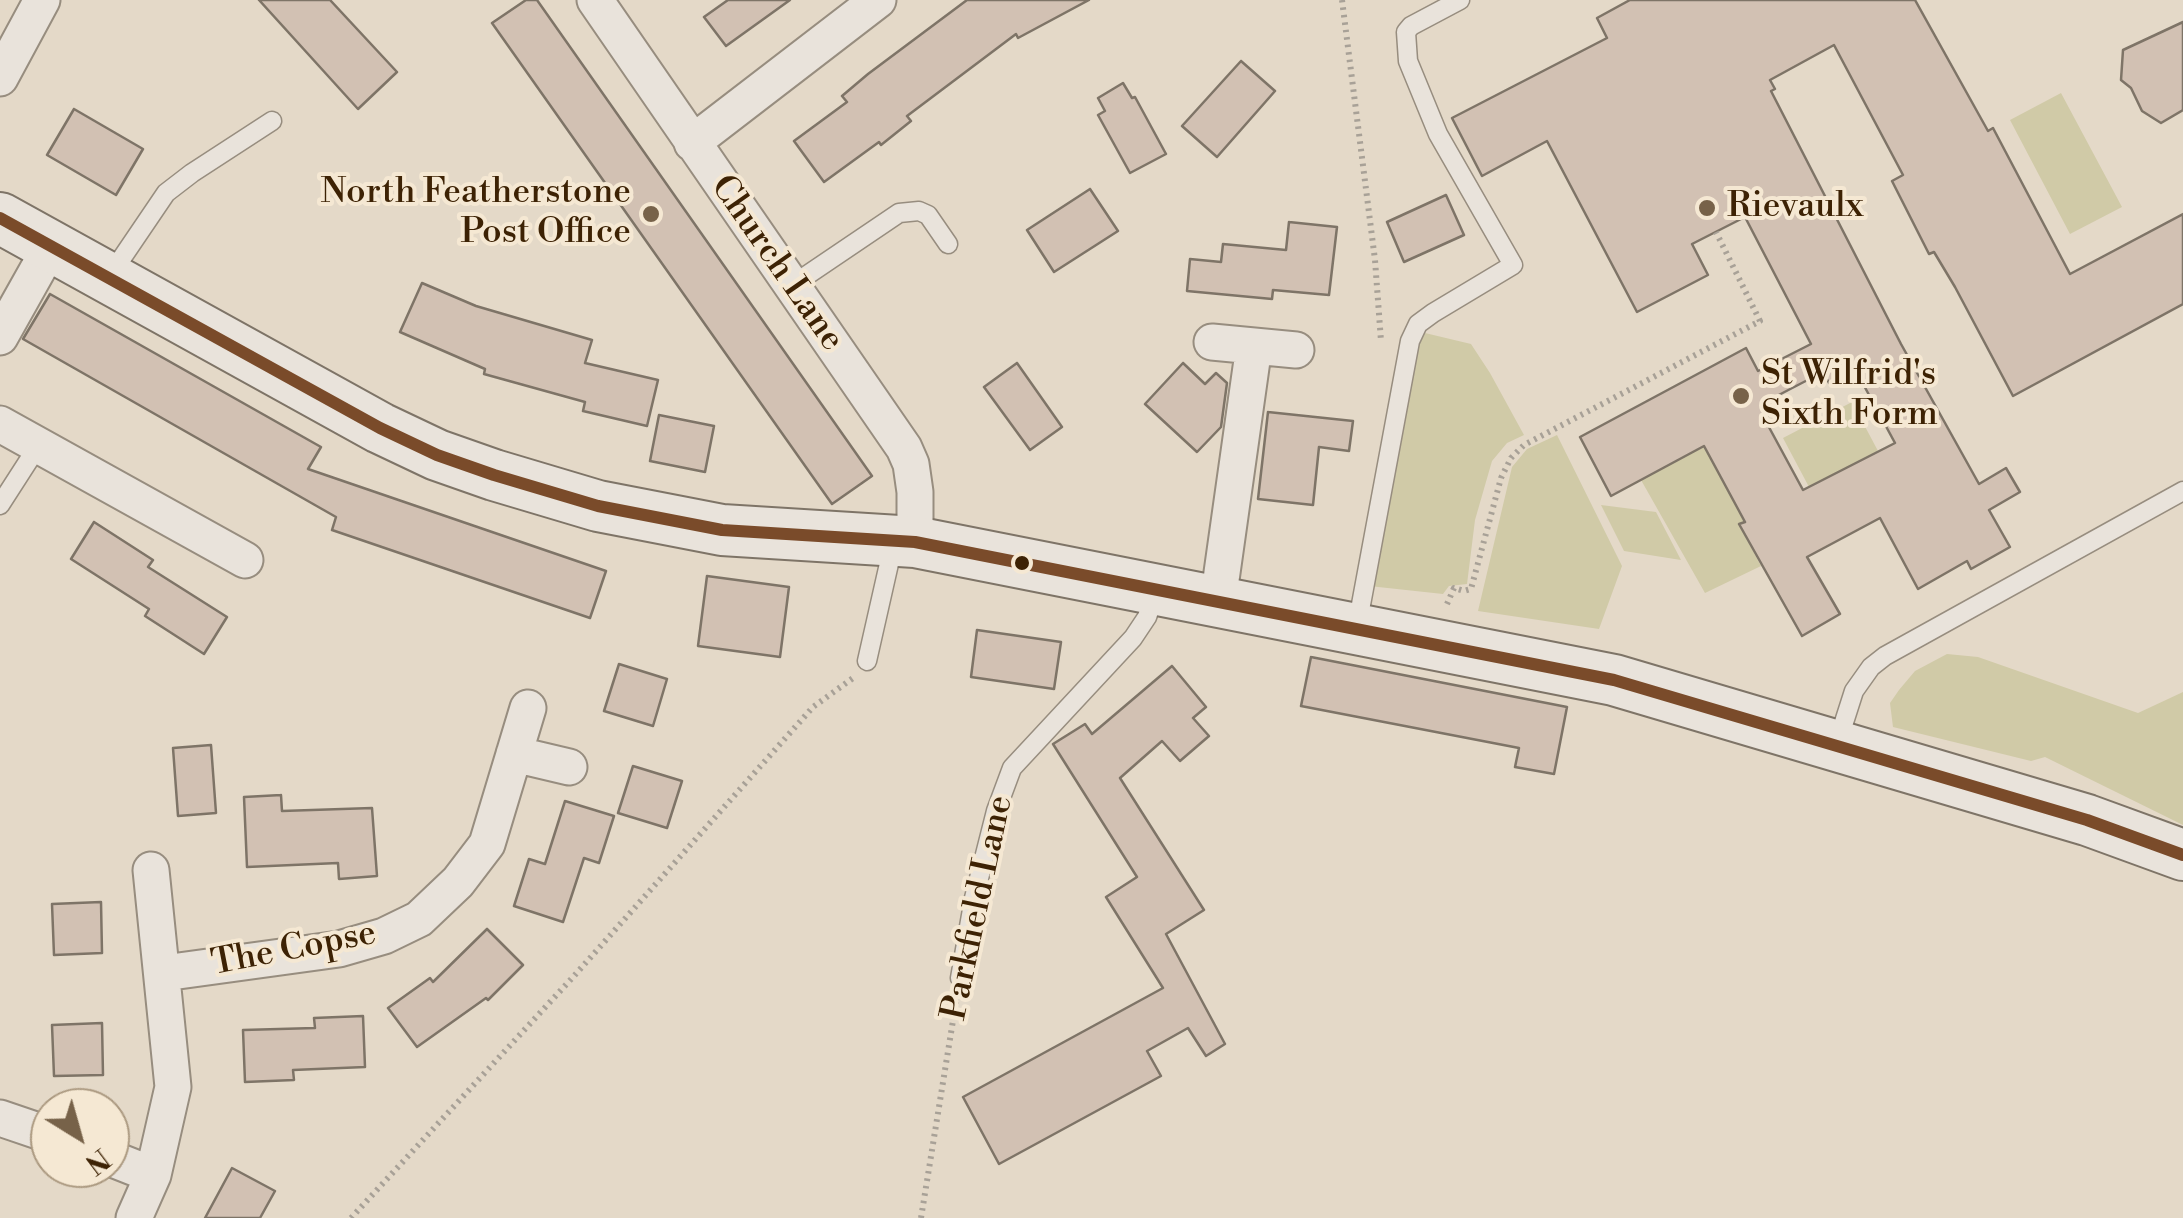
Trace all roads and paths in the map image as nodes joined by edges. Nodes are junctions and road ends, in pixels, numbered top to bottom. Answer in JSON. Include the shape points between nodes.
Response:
{"nodes":[{"id":1,"x":42,"y":0,"type":"edge"},
{"id":2,"x":595,"y":0,"type":"edge"},
{"id":3,"x":1342,"y":0,"type":"edge"},
{"id":4,"x":1460,"y":0,"type":"edge"},
{"id":5,"x":859,"y":6,"type":"edge"},
{"id":6,"x":0,"y":78,"type":"edge"},
{"id":7,"x":272,"y":121,"type":"dead end"},
{"id":8,"x":692,"y":143,"type":"junction"},
{"id":9,"x":0,"y":218,"type":"edge"},
{"id":10,"x":1716,"y":232,"type":"dead end"},
{"id":11,"x":948,"y":244,"type":"dead end"},
{"id":12,"x":52,"y":246,"type":"junction"},
{"id":13,"x":109,"y":277,"type":"junction"},
{"id":14,"x":791,"y":286,"type":"junction"},
{"id":15,"x":0,"y":337,"type":"edge"},
{"id":16,"x":1212,"y":342,"type":"dead end"},
{"id":17,"x":1254,"y":346,"type":"junction"},
{"id":18,"x":1381,"y":349,"type":"dead end"},
{"id":19,"x":1296,"y":350,"type":"dead end"},
{"id":20,"x":0,"y":424,"type":"edge"},
{"id":21,"x":38,"y":446,"type":"junction"},
{"id":22,"x":2183,"y":491,"type":"edge"},
{"id":23,"x":0,"y":505,"type":"edge"},
{"id":24,"x":905,"y":541,"type":"junction"},
{"id":25,"x":245,"y":560,"type":"dead end"},
{"id":26,"x":1157,"y":590,"type":"junction"},
{"id":27,"x":1218,"y":601,"type":"junction"},
{"id":28,"x":1356,"y":632,"type":"junction"},
{"id":29,"x":1438,"y":647,"type":"junction"},
{"id":30,"x":867,"y":661,"type":"joint"},
{"id":31,"x":528,"y":708,"type":"dead end"},
{"id":32,"x":1836,"y":746,"type":"junction"},
{"id":33,"x":514,"y":754,"type":"junction"},
{"id":34,"x":570,"y":767,"type":"dead end"},
{"id":35,"x":2183,"y":855,"type":"edge"},
{"id":36,"x":151,"y":870,"type":"dead end"},
{"id":37,"x":164,"y":973,"type":"junction"},
{"id":38,"x":960,"y":978,"type":"joint"},
{"id":39,"x":0,"y":1118,"type":"edge"},
{"id":40,"x":30,"y":1128,"type":"edge"},
{"id":41,"x":130,"y":1166,"type":"edge"},
{"id":42,"x":153,"y":1175,"type":"junction"},
{"id":43,"x":134,"y":1218,"type":"edge"},
{"id":44,"x":351,"y":1218,"type":"edge"},
{"id":45,"x":921,"y":1218,"type":"edge"}],
"edges":[{"from":1,"to":6,"type":"street"},
{"from":2,"to":8,"type":"street","name":"Church Lane"},
{"from":3,"to":18,"type":"path"},
{"from":4,"to":28,"type":"lane","via":[[1410,26],[1408,60],[1438,134],[1513,265],[1418,324],[1410,341]]},
{"from":5,"to":8,"type":"street"},
{"from":7,"to":13,"type":"lane","via":[[166,193]]},
{"from":8,"to":14,"type":"street","name":"Church Lane"},
{"from":9,"to":12,"type":"main road"},
{"from":10,"to":29,"type":"path","via":[[1760,321],[1524,445],[1511,458],[1472,589],[1450,592]]},
{"from":11,"to":14,"type":"lane","via":[[928,214],[900,213]]},
{"from":12,"to":13,"type":"main road"},
{"from":12,"to":15,"type":"street"},
{"from":13,"to":24,"type":"main road","via":[[380,428],[494,476],[598,506],[722,530]]},
{"from":14,"to":24,"type":"street","name":"Church Lane","via":[[904,448],[915,492]]},
{"from":16,"to":17,"type":"street"},
{"from":17,"to":19,"type":"street"},
{"from":17,"to":27,"type":"street"},
{"from":20,"to":21,"type":"street"},
{"from":21,"to":23,"type":"lane"},
{"from":21,"to":25,"type":"street"},
{"from":22,"to":32,"type":"lane","via":[[1884,656],[1854,690]]},
{"from":24,"to":26,"type":"main road"},
{"from":24,"to":30,"type":"lane"},
{"from":26,"to":27,"type":"main road"},
{"from":26,"to":38,"type":"lane","name":"Parkfield Lane","via":[[1133,638],[1012,768],[974,898]]},
{"from":27,"to":28,"type":"main road"},
{"from":28,"to":29,"type":"main road"},
{"from":29,"to":32,"type":"main road","via":[[1614,680]]},
{"from":30,"to":44,"type":"path","via":[[813,707]]},
{"from":31,"to":33,"type":"street","name":"The Copse"},
{"from":32,"to":35,"type":"main road"},
{"from":33,"to":34,"type":"street"},
{"from":33,"to":37,"type":"street","name":"The Copse","via":[[487,844],[419,919],[339,949]]},
{"from":36,"to":37,"type":"street"},
{"from":37,"to":42,"type":"street","via":[[173,1087]]},
{"from":38,"to":45,"type":"path","name":"Parkfield Lane"},
{"from":39,"to":40,"type":"street"},
{"from":41,"to":42,"type":"street"},
{"from":42,"to":43,"type":"street"}]}
